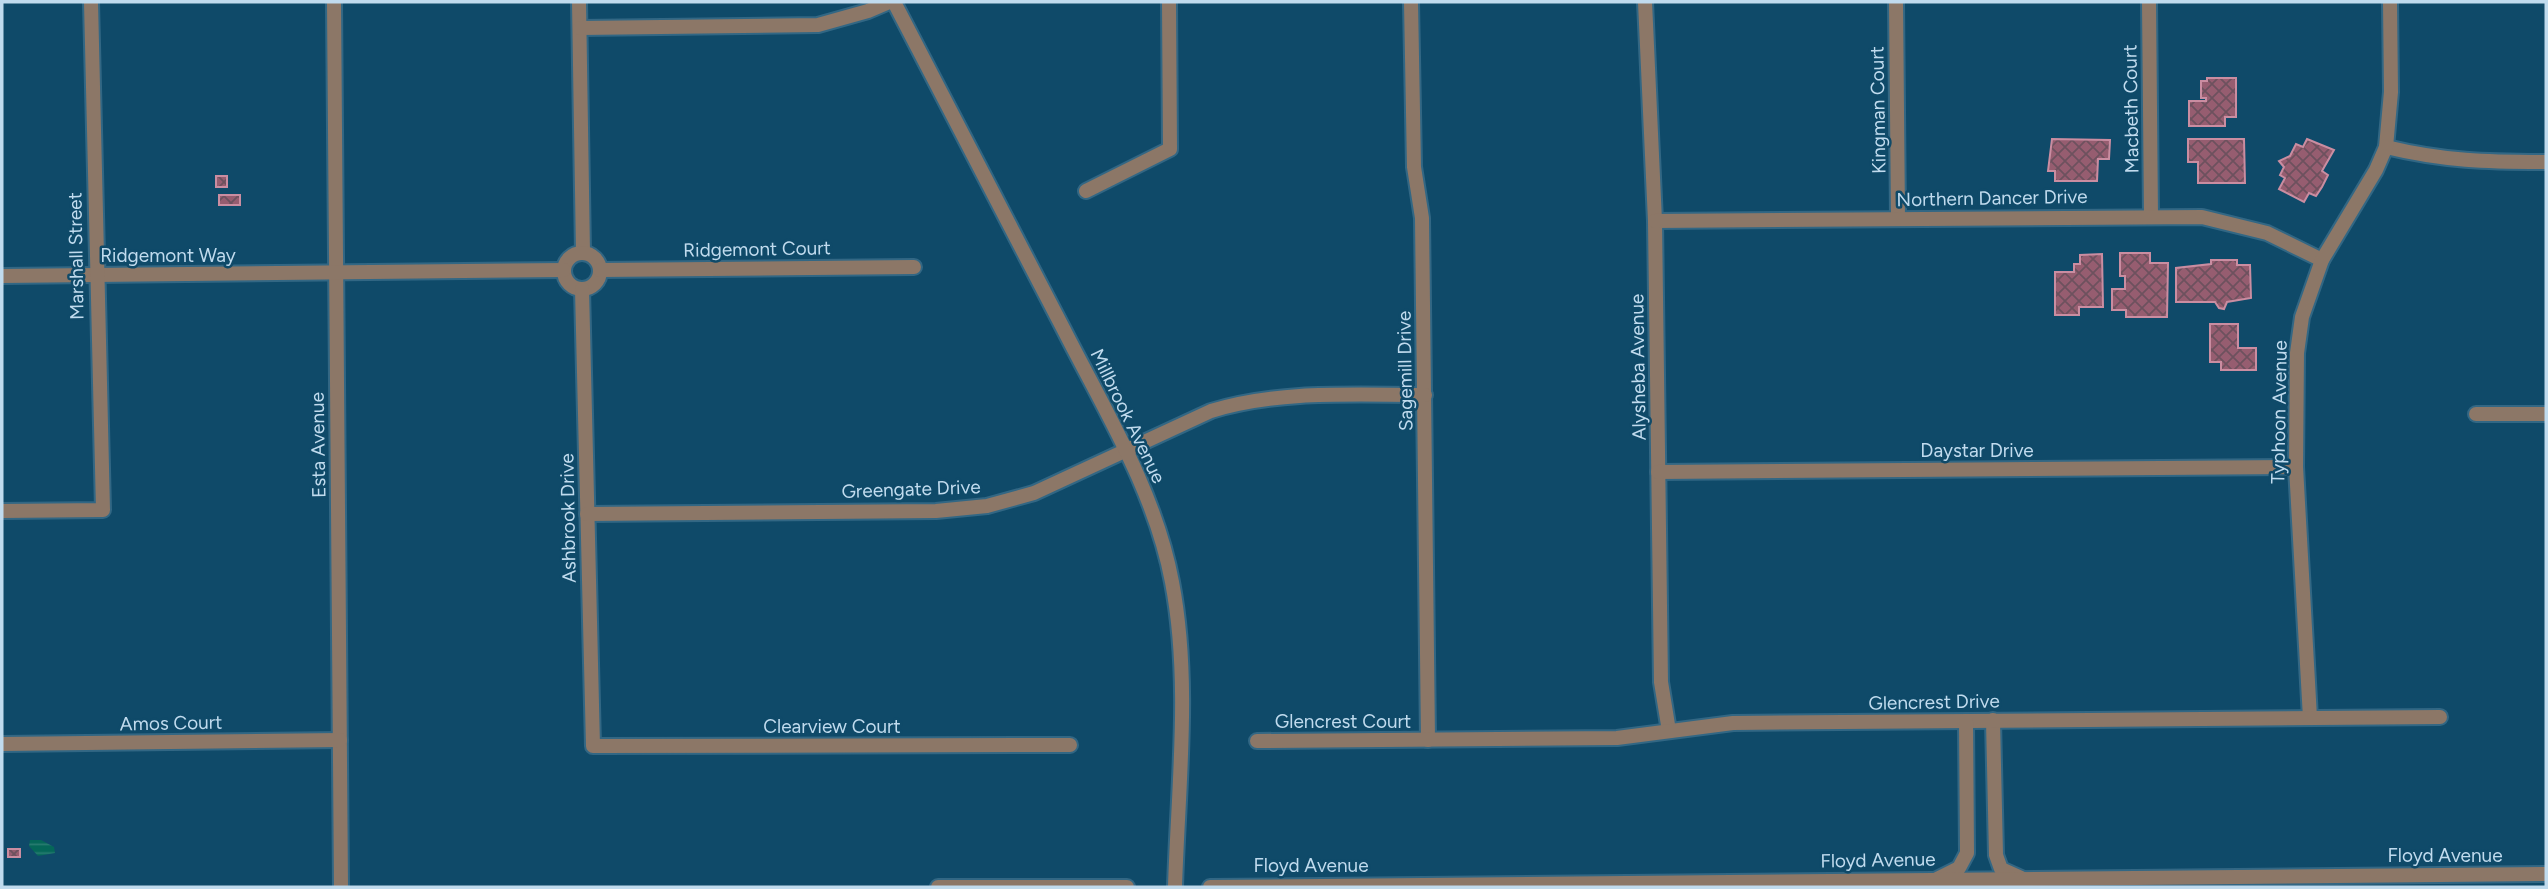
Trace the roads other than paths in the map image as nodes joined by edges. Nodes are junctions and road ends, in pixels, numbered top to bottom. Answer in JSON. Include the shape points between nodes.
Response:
{"nodes":[{"id":1,"x":91,"y":2,"type":"edge"},
{"id":2,"x":334,"y":2,"type":"edge"},
{"id":3,"x":579,"y":2,"type":"edge"},
{"id":4,"x":889,"y":2,"type":"edge"},
{"id":5,"x":894,"y":2,"type":"edge"},
{"id":6,"x":1168,"y":2,"type":"edge"},
{"id":7,"x":1411,"y":2,"type":"edge"},
{"id":8,"x":1645,"y":2,"type":"edge"},
{"id":9,"x":1896,"y":2,"type":"edge"},
{"id":10,"x":2149,"y":2,"type":"edge"},
{"id":11,"x":2390,"y":2,"type":"edge"},
{"id":12,"x":579,"y":28,"type":"junction"},
{"id":13,"x":2386,"y":147,"type":"junction"},
{"id":14,"x":2546,"y":162,"type":"edge"},
{"id":15,"x":1086,"y":191,"type":"dead end"},
{"id":16,"x":2151,"y":216,"type":"junction"},
{"id":17,"x":1898,"y":219,"type":"junction"},
{"id":18,"x":1655,"y":220,"type":"junction"},
{"id":19,"x":583,"y":253,"type":"junction"},
{"id":20,"x":2322,"y":260,"type":"junction"},
{"id":21,"x":915,"y":267,"type":"dead end"},
{"id":22,"x":564,"y":270,"type":"junction"},
{"id":23,"x":600,"y":270,"type":"junction"},
{"id":24,"x":335,"y":272,"type":"junction"},
{"id":25,"x":95,"y":275,"type":"junction"},
{"id":26,"x":2,"y":276,"type":"edge"},
{"id":27,"x":582,"y":289,"type":"junction"},
{"id":28,"x":1425,"y":395,"type":"junction"},
{"id":29,"x":2476,"y":414,"type":"dead end"},
{"id":30,"x":2546,"y":414,"type":"edge"},
{"id":31,"x":1126,"y":452,"type":"junction"},
{"id":32,"x":2296,"y":467,"type":"junction"},
{"id":33,"x":1658,"y":472,"type":"junction"},
{"id":34,"x":2,"y":511,"type":"edge"},
{"id":35,"x":587,"y":514,"type":"junction"},
{"id":36,"x":2440,"y":717,"type":"dead end"},
{"id":37,"x":2310,"y":718,"type":"junction"},
{"id":38,"x":1993,"y":720,"type":"junction"},
{"id":39,"x":1966,"y":721,"type":"junction"},
{"id":40,"x":1669,"y":731,"type":"junction"},
{"id":41,"x":340,"y":740,"type":"junction"},
{"id":42,"x":1429,"y":740,"type":"junction"},
{"id":43,"x":1257,"y":741,"type":"dead end"},
{"id":44,"x":2,"y":744,"type":"edge"},
{"id":45,"x":1070,"y":745,"type":"dead end"},
{"id":46,"x":593,"y":746,"type":"joint"},
{"id":47,"x":2546,"y":874,"type":"edge"},
{"id":48,"x":2021,"y":878,"type":"junction"},
{"id":49,"x":1937,"y":879,"type":"junction"},
{"id":50,"x":341,"y":887,"type":"edge"},
{"id":51,"x":938,"y":887,"type":"edge"},
{"id":52,"x":1127,"y":887,"type":"edge"},
{"id":53,"x":1175,"y":887,"type":"edge"},
{"id":54,"x":1210,"y":887,"type":"edge"}],
"edges":[{"from":1,"to":25,"type":"street","name":"Marshall Street"},
{"from":2,"to":24,"type":"street","name":"Esta Avenue"},
{"from":3,"to":12,"type":"street"},
{"from":4,"to":12,"type":"street","via":[[846,18],[798,26]]},
{"from":5,"to":31,"type":"street","name":"Millbrook Avenue"},
{"from":6,"to":15,"type":"street","via":[[1170,149]]},
{"from":7,"to":28,"type":"street","name":"Sagemill Drive"},
{"from":8,"to":18,"type":"street","name":"Alysheba Avenue"},
{"from":9,"to":17,"type":"street","name":"Kingman Court"},
{"from":10,"to":16,"type":"street","name":"Macbeth Court"},
{"from":11,"to":13,"type":"street","name":"Typhoon Avenue"},
{"from":12,"to":19,"type":"street"},
{"from":13,"to":14,"type":"street","via":[[2468,162]]},
{"from":13,"to":20,"type":"street","name":"Typhoon Avenue"},
{"from":16,"to":17,"type":"street","name":"Northern Dancer Drive"},
{"from":16,"to":20,"type":"street","name":"Northern Dancer Drive","via":[[2237,223]]},
{"from":17,"to":18,"type":"street","name":"Northern Dancer Drive"},
{"from":18,"to":33,"type":"street","name":"Alysheba Avenue"},
{"from":19,"to":22,"type":"street","via":[[571,257]]},
{"from":19,"to":23,"type":"street","via":[[593,257]]},
{"from":20,"to":32,"type":"street","name":"Typhoon Avenue","via":[[2302,317],[2297,353]]},
{"from":21,"to":23,"type":"street","name":"Ridgemont Court"},
{"from":22,"to":24,"type":"street"},
{"from":22,"to":27,"type":"street","via":[[569,284]]},
{"from":23,"to":27,"type":"street","via":[[596,283]]},
{"from":24,"to":25,"type":"street","name":"Ridgemont Way"},
{"from":24,"to":41,"type":"street","name":"Esta Avenue"},
{"from":25,"to":26,"type":"street","name":"Ridgemont Way"},
{"from":25,"to":34,"type":"street","name":"Marshall Street","via":[[103,510]]},
{"from":27,"to":35,"type":"street","name":"Ashbrook Drive"},
{"from":28,"to":31,"type":"street","name":"Greengate Drive","via":[[1276,396],[1242,402],[1211,411]]},
{"from":28,"to":42,"type":"street","name":"Sagemill Drive"},
{"from":29,"to":30,"type":"street"},
{"from":31,"to":35,"type":"street","name":"Greengate Drive","via":[[1034,493],[962,509]]},
{"from":31,"to":53,"type":"street","name":"Millbrook Avenue","via":[[1160,536],[1179,637],[1181,736]]},
{"from":32,"to":33,"type":"street","name":"Daystar Drive"},
{"from":32,"to":37,"type":"street","name":"Typhoon Avenue"},
{"from":33,"to":40,"type":"street","name":"Alysheba Avenue","via":[[1661,682]]},
{"from":35,"to":46,"type":"street","name":"Ashbrook Drive"},
{"from":36,"to":37,"type":"street","name":"Glencrest Drive"},
{"from":37,"to":38,"type":"street","name":"Glencrest Drive"},
{"from":38,"to":39,"type":"street","name":"Glencrest Drive"},
{"from":38,"to":48,"type":"street","via":[[1996,855],[2001,869]]},
{"from":39,"to":40,"type":"street","name":"Glencrest Drive","via":[[1733,723]]},
{"from":39,"to":49,"type":"street","via":[[1967,853],[1959,868]]},
{"from":40,"to":42,"type":"street","name":"Glencrest Drive","via":[[1617,738]]},
{"from":41,"to":44,"type":"street","name":"Amos Court"},
{"from":41,"to":50,"type":"street","name":"Esta Avenue"},
{"from":42,"to":43,"type":"street","name":"Glencrest Court"},
{"from":45,"to":46,"type":"street","name":"Clearview Court"},
{"from":47,"to":48,"type":"street","name":"Floyd Avenue"},
{"from":48,"to":49,"type":"street","name":"Floyd Avenue"},
{"from":49,"to":54,"type":"street","name":"Floyd Avenue"},
{"from":51,"to":52,"type":"street"}]}
